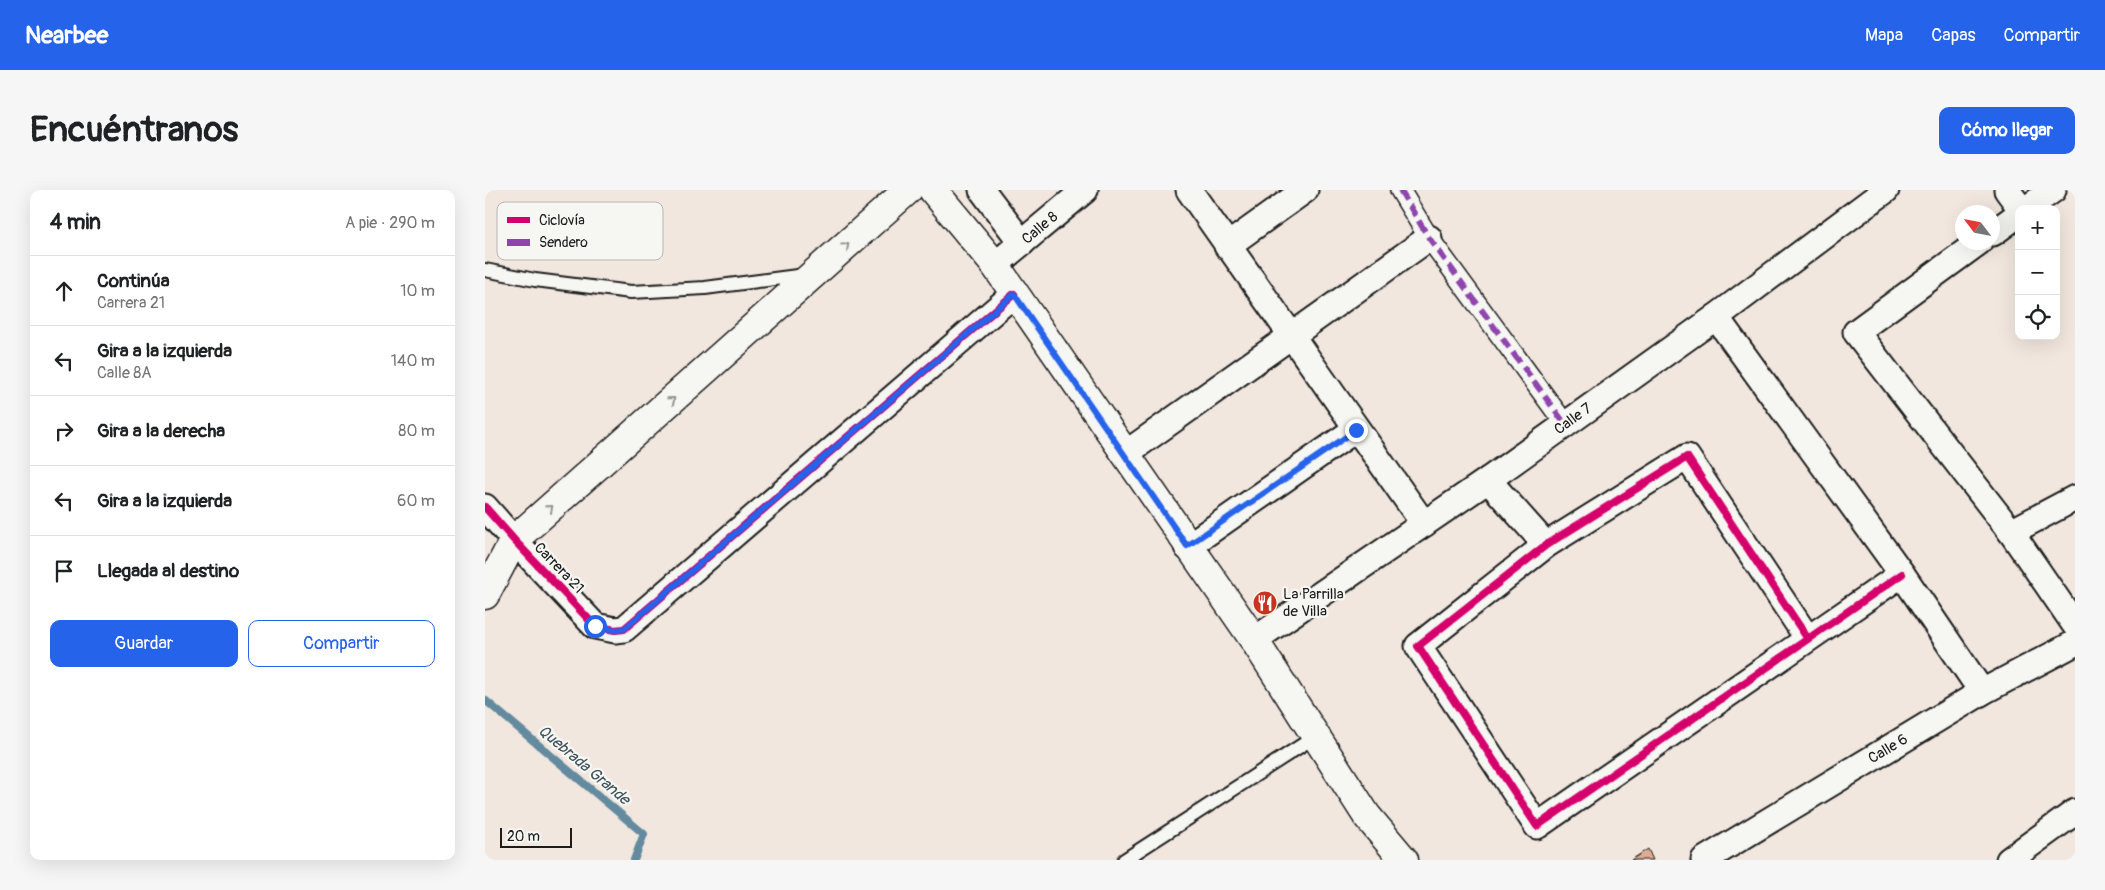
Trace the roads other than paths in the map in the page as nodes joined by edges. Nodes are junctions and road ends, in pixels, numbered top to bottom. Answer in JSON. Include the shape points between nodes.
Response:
{"nodes":[{"id":1,"x":909,"y":190,"type":"edge"},
{"id":2,"x":933,"y":190,"type":"edge"},
{"id":3,"x":982,"y":190,"type":"edge"},
{"id":4,"x":1085,"y":190,"type":"edge"},
{"id":5,"x":1189,"y":190,"type":"edge"},
{"id":6,"x":1305,"y":190,"type":"edge"},
{"id":7,"x":1400,"y":190,"type":"edge"},
{"id":8,"x":1886,"y":190,"type":"edge"},
{"id":9,"x":2007,"y":190,"type":"edge"},
{"id":10,"x":2053,"y":190,"type":"edge"},
{"id":11,"x":2018,"y":205,"type":"edge"},
{"id":12,"x":2032,"y":205,"type":"edge"},
{"id":13,"x":2015,"y":217,"type":"edge"},
{"id":14,"x":2000,"y":228,"type":"edge"},
{"id":15,"x":1429,"y":238,"type":"junction"},
{"id":16,"x":1022,"y":243,"type":"junction"},
{"id":17,"x":1227,"y":246,"type":"junction"},
{"id":18,"x":1968,"y":250,"type":"edge"},
{"id":19,"x":995,"y":265,"type":"junction"},
{"id":20,"x":485,"y":270,"type":"edge"},
{"id":21,"x":816,"y":273,"type":"junction"},
{"id":22,"x":1014,"y":294,"type":"junction"},
{"id":23,"x":1716,"y":317,"type":"junction"},
{"id":24,"x":1292,"y":337,"type":"junction"},
{"id":25,"x":1565,"y":424,"type":"junction"},
{"id":26,"x":1356,"y":430,"type":"junction"},
{"id":27,"x":1125,"y":454,"type":"junction"},
{"id":28,"x":1488,"y":480,"type":"junction"},
{"id":29,"x":2075,"y":498,"type":"edge"},
{"id":30,"x":485,"y":506,"type":"edge"},
{"id":31,"x":1425,"y":524,"type":"junction"},
{"id":32,"x":2011,"y":532,"type":"junction"},
{"id":33,"x":514,"y":540,"type":"junction"},
{"id":34,"x":1546,"y":545,"type":"junction"},
{"id":35,"x":1187,"y":546,"type":"junction"},
{"id":36,"x":1902,"y":574,"type":"junction"},
{"id":37,"x":485,"y":595,"type":"edge"},
{"id":38,"x":2075,"y":625,"type":"edge"},
{"id":39,"x":1808,"y":639,"type":"junction"},
{"id":40,"x":1253,"y":640,"type":"junction"},
{"id":41,"x":2075,"y":643,"type":"edge"},
{"id":42,"x":1982,"y":692,"type":"junction"},
{"id":43,"x":1315,"y":736,"type":"junction"},
{"id":44,"x":2075,"y":812,"type":"edge"},
{"id":45,"x":1125,"y":860,"type":"edge"},
{"id":46,"x":1404,"y":860,"type":"edge"},
{"id":47,"x":1704,"y":860,"type":"edge"},
{"id":48,"x":2009,"y":860,"type":"edge"}],
"edges":[{"from":21,"to":1,"type":"main road","one_way":true},
{"from":2,"to":19,"type":"main road"},
{"from":3,"to":16,"type":"street"},
{"from":4,"to":16,"type":"street","name":"Calle 8"},
{"from":5,"to":17,"type":"street"},
{"from":6,"to":17,"type":"street"},
{"from":7,"to":15,"type":"street"},
{"from":8,"to":23,"type":"street","name":"Calle 7"},
{"from":9,"to":11,"type":"street"},
{"from":10,"to":12,"type":"street"},
{"from":13,"to":14,"type":"street"},
{"from":15,"to":24,"type":"street"},
{"from":15,"to":25,"type":"street"},
{"from":16,"to":19,"type":"street","name":"Calle 8"},
{"from":17,"to":24,"type":"street"},
{"from":18,"to":32,"type":"street","via":[[1856,332]]},
{"from":19,"to":22,"type":"main road"},
{"from":20,"to":21,"type":"lane","via":[[631,292],[705,288]]},
{"from":33,"to":21,"type":"main road","one_way":true},
{"from":22,"to":27,"type":"main road"},
{"from":22,"to":33,"type":"street","name":"Carrera 21","via":[[624,629],[595,626]]},
{"from":23,"to":25,"type":"street","name":"Calle 7"},
{"from":23,"to":36,"type":"street"},
{"from":24,"to":26,"type":"street"},
{"from":24,"to":27,"type":"street"},
{"from":25,"to":28,"type":"street","name":"Calle 7"},
{"from":26,"to":31,"type":"street"},
{"from":26,"to":35,"type":"street"},
{"from":27,"to":35,"type":"main road"},
{"from":28,"to":31,"type":"street","name":"Calle 7"},
{"from":28,"to":34,"type":"street"},
{"from":29,"to":32,"type":"street"},
{"from":30,"to":33,"type":"street","name":"Carrera 21"},
{"from":31,"to":40,"type":"street","name":"Calle 7"},
{"from":32,"to":38,"type":"street"},
{"from":33,"to":37,"type":"main road"},
{"from":34,"to":39,"type":"street","via":[[1687,457]]},
{"from":34,"to":39,"type":"street","via":[[1418,646],[1537,826]]},
{"from":35,"to":40,"type":"main road"},
{"from":36,"to":39,"type":"street"},
{"from":36,"to":42,"type":"street"},
{"from":40,"to":43,"type":"main road"},
{"from":41,"to":42,"type":"street","name":"Calle 6"},
{"from":42,"to":47,"type":"street","name":"Calle 6"},
{"from":43,"to":45,"type":"lane"},
{"from":43,"to":46,"type":"main road","via":[[1367,816]]},
{"from":44,"to":48,"type":"street"}]}
